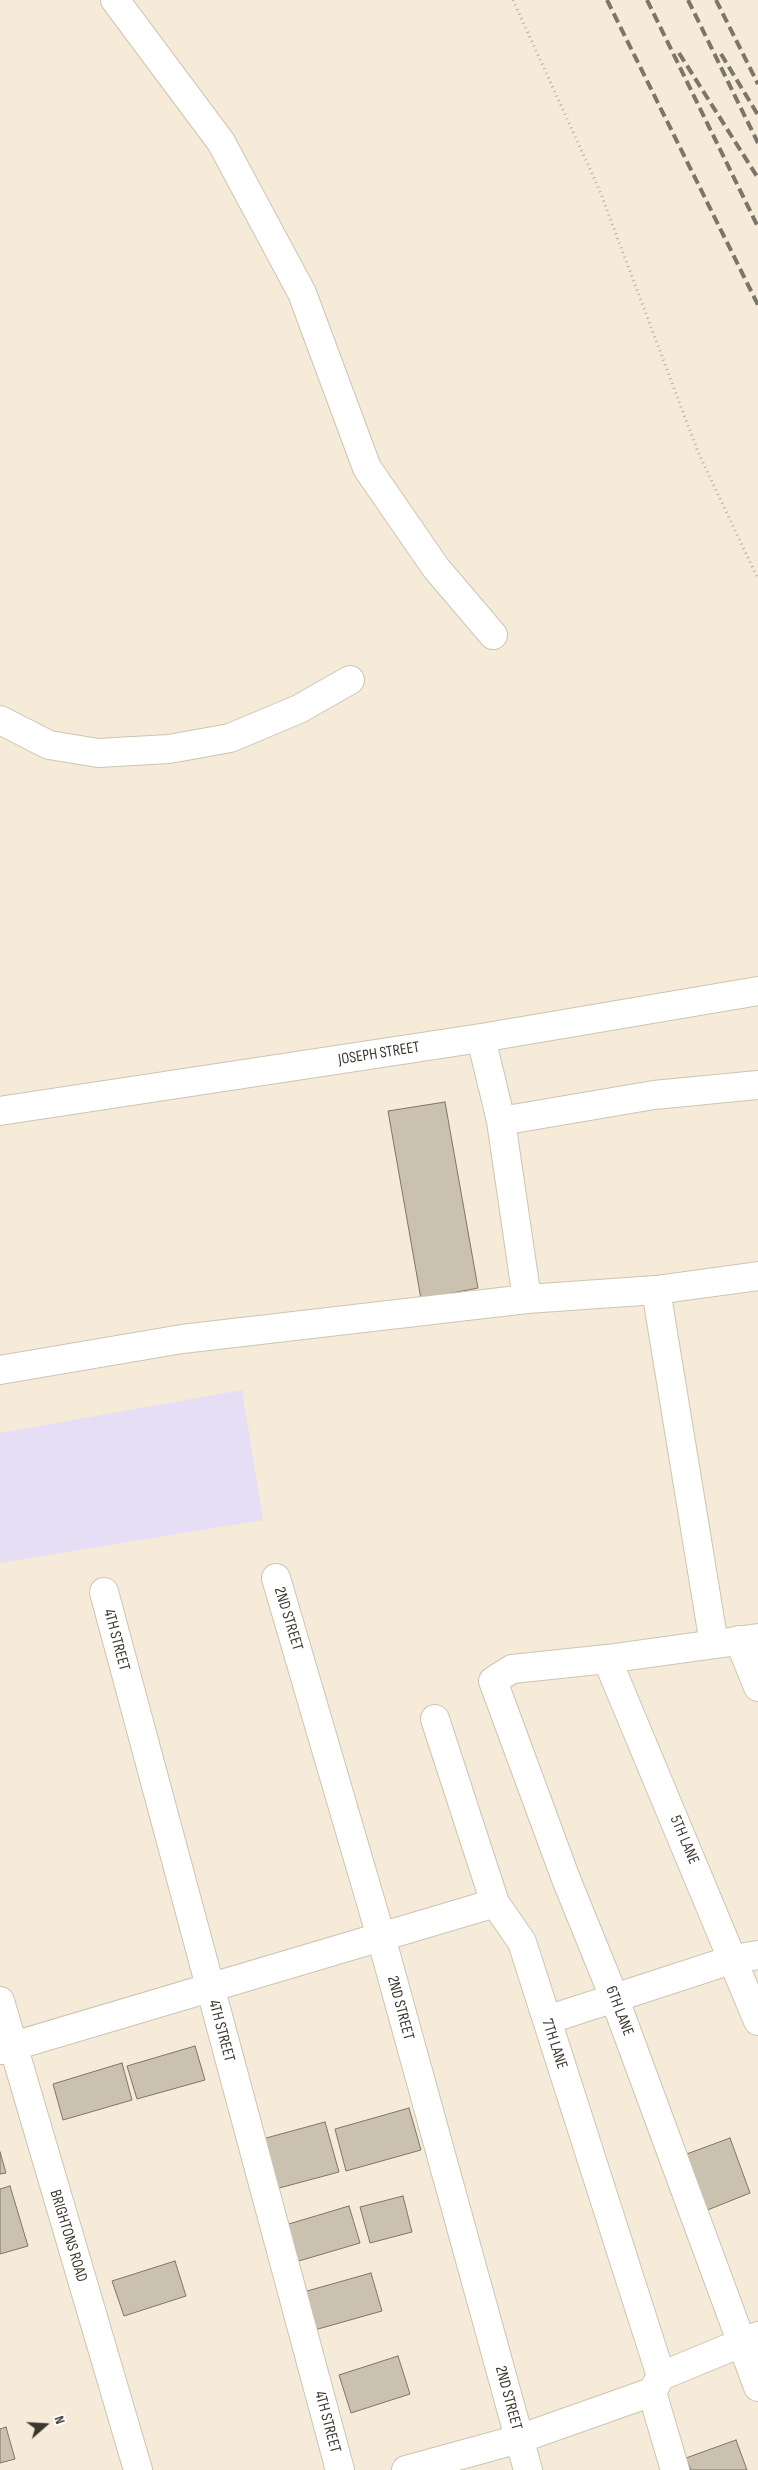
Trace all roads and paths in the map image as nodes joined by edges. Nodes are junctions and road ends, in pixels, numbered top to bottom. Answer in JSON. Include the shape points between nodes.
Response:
{"nodes":[{"id":1,"x":115,"y":0,"type":"edge"},
{"id":2,"x":513,"y":0,"type":"edge"},
{"id":3,"x":758,"y":579,"type":"edge"},
{"id":4,"x":493,"y":635,"type":"dead end"},
{"id":5,"x":350,"y":680,"type":"dead end"},
{"id":6,"x":0,"y":720,"type":"edge"},
{"id":7,"x":758,"y":991,"type":"edge"},
{"id":8,"x":481,"y":1038,"type":"junction"},
{"id":9,"x":758,"y":1084,"type":"edge"},
{"id":10,"x":0,"y":1111,"type":"edge"},
{"id":11,"x":501,"y":1121,"type":"junction"},
{"id":12,"x":758,"y":1276,"type":"edge"},
{"id":13,"x":656,"y":1290,"type":"junction"},
{"id":14,"x":527,"y":1299,"type":"junction"},
{"id":15,"x":0,"y":1370,"type":"edge"},
{"id":16,"x":276,"y":1578,"type":"dead end"},
{"id":17,"x":104,"y":1592,"type":"dead end"},
{"id":18,"x":737,"y":1641,"type":"edge"},
{"id":19,"x":607,"y":1659,"type":"junction"},
{"id":20,"x":758,"y":1687,"type":"edge"},
{"id":21,"x":435,"y":1719,"type":"dead end"},
{"id":22,"x":495,"y":1903,"type":"junction"},
{"id":23,"x":381,"y":1937,"type":"junction"},
{"id":24,"x":746,"y":1957,"type":"edge"},
{"id":25,"x":209,"y":1986,"type":"junction"},
{"id":26,"x":614,"y":1997,"type":"junction"},
{"id":27,"x":0,"y":2001,"type":"edge"},
{"id":28,"x":547,"y":2020,"type":"junction"},
{"id":29,"x":758,"y":2021,"type":"edge"},
{"id":30,"x":6,"y":2048,"type":"edge"},
{"id":31,"x":749,"y":2339,"type":"edge"},
{"id":32,"x":656,"y":2384,"type":"junction"},
{"id":33,"x":758,"y":2387,"type":"edge"},
{"id":34,"x":519,"y":2439,"type":"junction"},
{"id":35,"x":138,"y":2470,"type":"edge"},
{"id":36,"x":340,"y":2470,"type":"edge"},
{"id":37,"x":406,"y":2470,"type":"edge"},
{"id":38,"x":528,"y":2470,"type":"edge"},
{"id":39,"x":675,"y":2470,"type":"edge"}],
"edges":[{"from":1,"to":4,"type":"street","via":[[221,142],[302,293],[367,468],[436,568]]},
{"from":2,"to":3,"type":"path","via":[[599,189],[698,452]]},
{"from":5,"to":6,"type":"street","via":[[299,709],[230,738],[168,749],[90,752],[48,745]]},
{"from":7,"to":8,"type":"street","name":"JOSEPH STREET"},
{"from":8,"to":10,"type":"street","name":"JOSEPH STREET"},
{"from":8,"to":11,"type":"street"},
{"from":9,"to":11,"type":"street","via":[[654,1095]]},
{"from":11,"to":14,"type":"street"},
{"from":12,"to":13,"type":"street"},
{"from":13,"to":14,"type":"street"},
{"from":13,"to":18,"type":"street"},
{"from":14,"to":15,"type":"street","via":[[182,1339]]},
{"from":16,"to":23,"type":"street","name":"2ND STREET"},
{"from":17,"to":25,"type":"street","name":"4TH STREET"},
{"from":18,"to":19,"type":"street"},
{"from":18,"to":20,"type":"street"},
{"from":19,"to":24,"type":"street","name":"5TH LANE"},
{"from":19,"to":26,"type":"street","name":"6TH LANE","via":[[512,1669],[493,1681],[566,1879]]},
{"from":21,"to":22,"type":"street","name":"7TH LANE"},
{"from":22,"to":23,"type":"street"},
{"from":22,"to":28,"type":"street","name":"7TH LANE","via":[[522,1942]]},
{"from":23,"to":25,"type":"street"},
{"from":23,"to":34,"type":"street","name":"2ND STREET"},
{"from":24,"to":26,"type":"street"},
{"from":24,"to":29,"type":"street","name":"5TH LANE"},
{"from":25,"to":30,"type":"street"},
{"from":25,"to":36,"type":"street","name":"4TH STREET"},
{"from":26,"to":28,"type":"street"},
{"from":26,"to":31,"type":"street","name":"6TH LANE"},
{"from":27,"to":30,"type":"street","name":"BRIGHTONS ROAD"},
{"from":28,"to":32,"type":"street","name":"7TH LANE"},
{"from":30,"to":35,"type":"street","name":"BRIGHTONS ROAD"},
{"from":31,"to":32,"type":"street"},
{"from":31,"to":33,"type":"street","name":"6TH LANE"},
{"from":32,"to":34,"type":"street"},
{"from":32,"to":39,"type":"street","name":"7TH LANE"},
{"from":34,"to":37,"type":"street"},
{"from":34,"to":38,"type":"street","name":"2ND STREET"}]}
